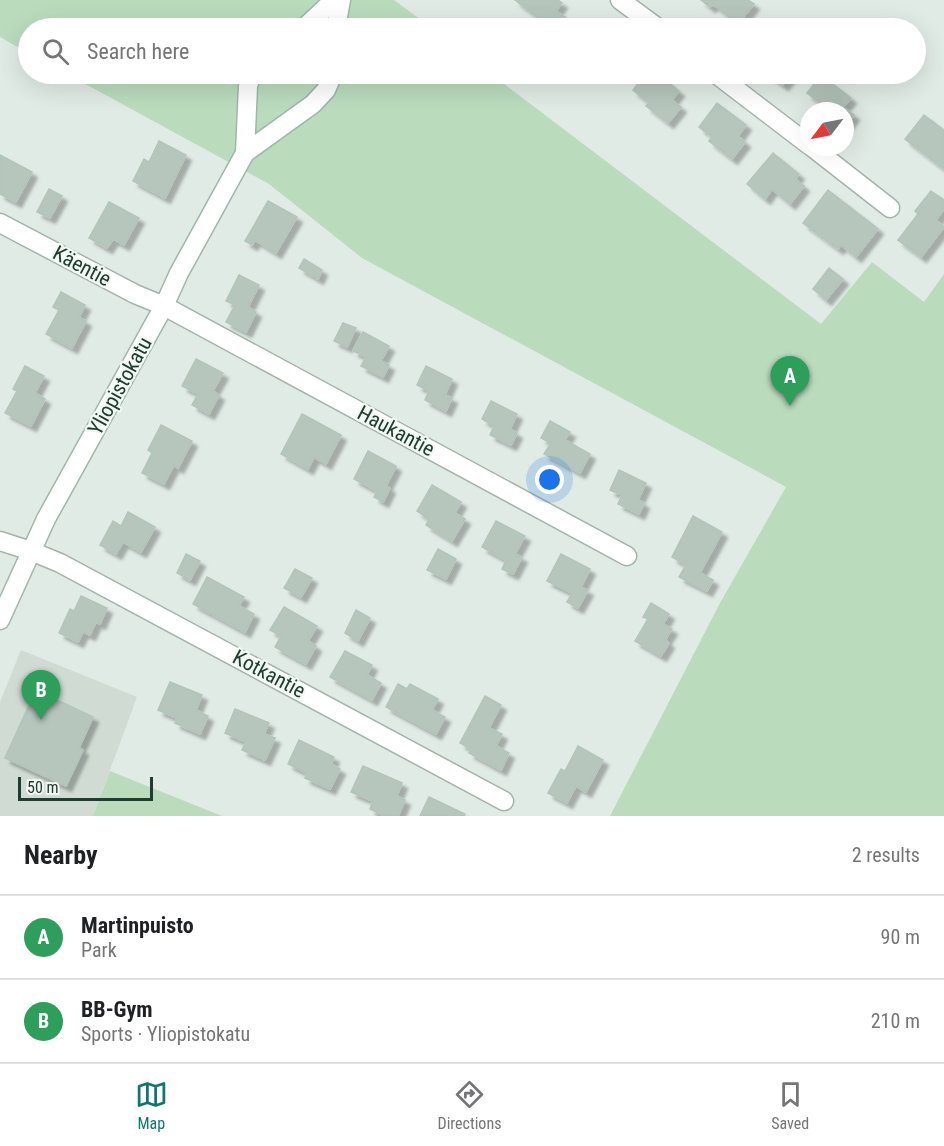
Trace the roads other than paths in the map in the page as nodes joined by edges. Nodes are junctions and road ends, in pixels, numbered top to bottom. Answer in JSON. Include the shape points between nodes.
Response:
{"nodes":[{"id":1,"x":334,"y":0,"type":"edge"},
{"id":2,"x":341,"y":0,"type":"edge"},
{"id":3,"x":621,"y":0,"type":"edge"},
{"id":4,"x":315,"y":18,"type":"edge"},
{"id":5,"x":338,"y":18,"type":"edge"},
{"id":6,"x":645,"y":18,"type":"edge"},
{"id":7,"x":249,"y":84,"type":"edge"},
{"id":8,"x":329,"y":84,"type":"edge"},
{"id":9,"x":729,"y":84,"type":"edge"},
{"id":10,"x":800,"y":138,"type":"edge"},
{"id":11,"x":245,"y":153,"type":"junction"},
{"id":12,"x":823,"y":156,"type":"edge"},
{"id":13,"x":890,"y":207,"type":"dead end"},
{"id":14,"x":0,"y":223,"type":"edge"},
{"id":15,"x":165,"y":306,"type":"junction"},
{"id":16,"x":0,"y":541,"type":"edge"},
{"id":17,"x":32,"y":551,"type":"junction"},
{"id":18,"x":627,"y":556,"type":"dead end"},
{"id":19,"x":0,"y":620,"type":"edge"},
{"id":20,"x":504,"y":801,"type":"dead end"}],
"edges":[{"from":1,"to":4,"type":"street"},
{"from":2,"to":5,"type":"street"},
{"from":3,"to":6,"type":"street"},
{"from":7,"to":11,"type":"street","name":"Yliopistokatu"},
{"from":8,"to":11,"type":"street","name":"Yliopistokatu","via":[[313,104]]},
{"from":9,"to":10,"type":"street"},
{"from":11,"to":15,"type":"street","name":"Yliopistokatu"},
{"from":12,"to":13,"type":"street"},
{"from":14,"to":15,"type":"street","name":"Käentie"},
{"from":15,"to":17,"type":"street","name":"Yliopistokatu"},
{"from":15,"to":18,"type":"street","name":"Haukantie"},
{"from":16,"to":17,"type":"street","name":"Kotkantie"},
{"from":17,"to":19,"type":"street","name":"Yliopistokatu"},
{"from":17,"to":20,"type":"street","name":"Kotkantie","via":[[104,585]]}]}
